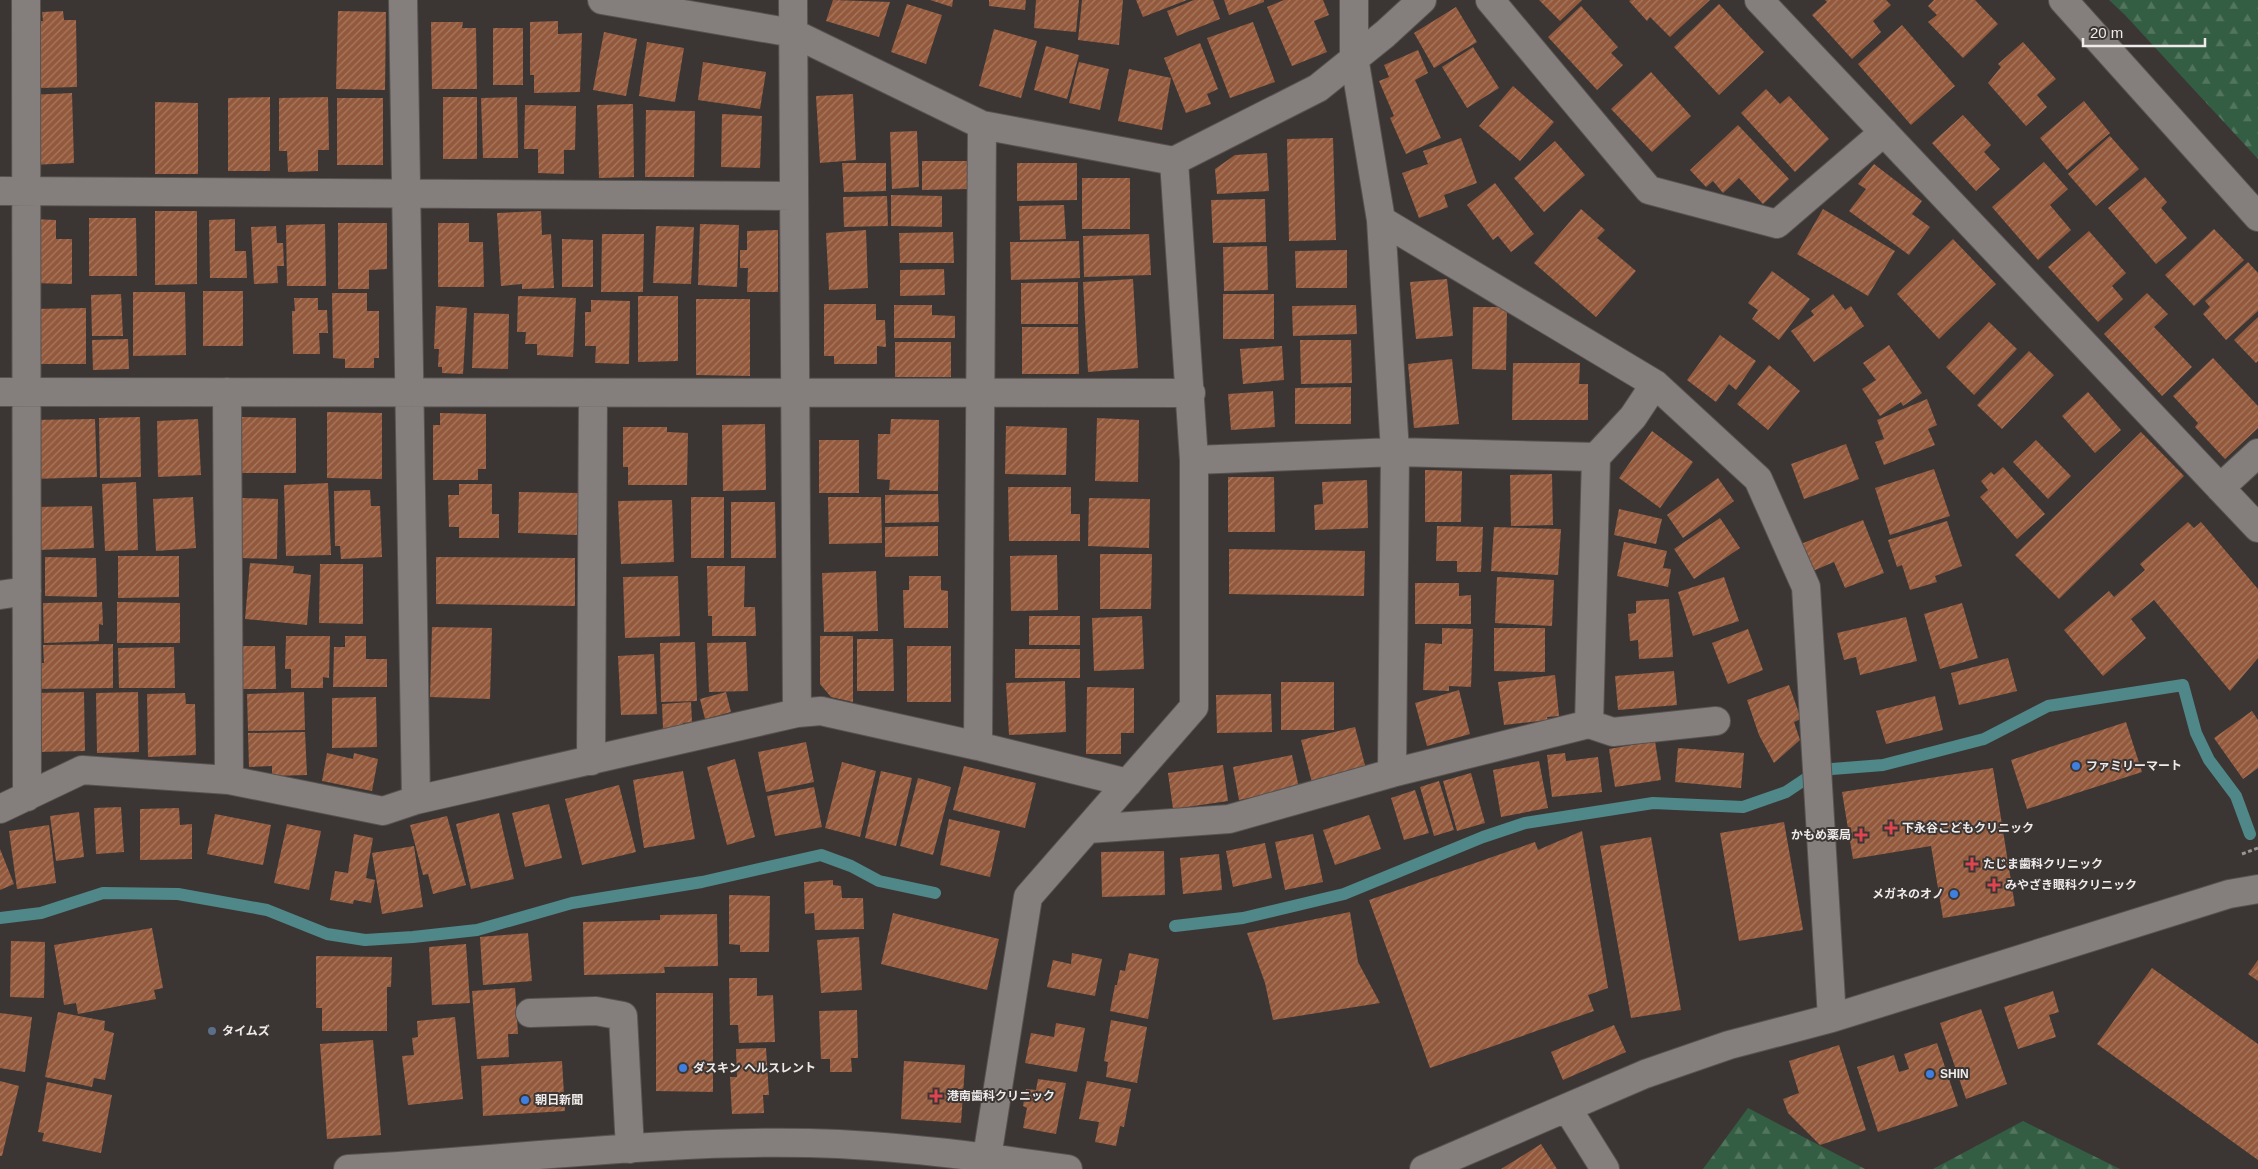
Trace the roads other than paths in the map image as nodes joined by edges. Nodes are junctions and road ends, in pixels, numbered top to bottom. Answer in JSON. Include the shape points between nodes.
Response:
{"nodes":[{"id":1,"x":26,"y":0,"type":"edge"},
{"id":2,"x":403,"y":0,"type":"edge"},
{"id":3,"x":602,"y":0,"type":"edge"},
{"id":4,"x":793,"y":0,"type":"edge"},
{"id":5,"x":1354,"y":0,"type":"edge"},
{"id":6,"x":1422,"y":0,"type":"edge"},
{"id":7,"x":1490,"y":0,"type":"edge"},
{"id":8,"x":1759,"y":0,"type":"edge"},
{"id":9,"x":2063,"y":0,"type":"edge"},
{"id":10,"x":793,"y":34,"type":"junction"},
{"id":11,"x":1354,"y":58,"type":"junction"},
{"id":12,"x":982,"y":125,"type":"junction"},
{"id":13,"x":1884,"y":132,"type":"junction"},
{"id":14,"x":1174,"y":161,"type":"junction"},
{"id":15,"x":13,"y":191,"type":"edge"},
{"id":16,"x":406,"y":193,"type":"junction"},
{"id":17,"x":794,"y":196,"type":"junction"},
{"id":18,"x":2258,"y":217,"type":"edge"},
{"id":19,"x":1381,"y":220,"type":"junction"},
{"id":20,"x":1655,"y":384,"type":"junction"},
{"id":21,"x":13,"y":392,"type":"edge"},
{"id":22,"x":227,"y":392,"type":"junction"},
{"id":23,"x":409,"y":392,"type":"junction"},
{"id":24,"x":593,"y":392,"type":"junction"},
{"id":25,"x":795,"y":393,"type":"junction"},
{"id":26,"x":980,"y":393,"type":"junction"},
{"id":27,"x":1191,"y":393,"type":"junction"},
{"id":28,"x":1395,"y":452,"type":"junction"},
{"id":29,"x":2258,"y":453,"type":"edge"},
{"id":30,"x":1596,"y":457,"type":"junction"},
{"id":31,"x":1194,"y":460,"type":"junction"},
{"id":32,"x":2220,"y":488,"type":"junction"},
{"id":33,"x":2258,"y":528,"type":"edge"},
{"id":34,"x":27,"y":591,"type":"junction"},
{"id":35,"x":0,"y":594,"type":"edge"},
{"id":36,"x":797,"y":713,"type":"junction"},
{"id":37,"x":1716,"y":720,"type":"dead end"},
{"id":38,"x":1590,"y":724,"type":"junction"},
{"id":39,"x":978,"y":746,"type":"junction"},
{"id":40,"x":591,"y":761,"type":"junction"},
{"id":41,"x":1392,"y":773,"type":"junction"},
{"id":42,"x":229,"y":780,"type":"junction"},
{"id":43,"x":1128,"y":783,"type":"junction"},
{"id":44,"x":27,"y":797,"type":"junction"},
{"id":45,"x":416,"y":800,"type":"junction"},
{"id":46,"x":0,"y":809,"type":"edge"},
{"id":47,"x":1088,"y":829,"type":"junction"},
{"id":48,"x":2258,"y":889,"type":"edge"},
{"id":49,"x":530,"y":1013,"type":"dead end"},
{"id":50,"x":1832,"y":1018,"type":"junction"},
{"id":51,"x":1567,"y":1108,"type":"junction"},
{"id":52,"x":630,"y":1150,"type":"junction"},
{"id":53,"x":987,"y":1158,"type":"junction"},
{"id":54,"x":348,"y":1169,"type":"edge"},
{"id":55,"x":1068,"y":1169,"type":"edge"},
{"id":56,"x":1424,"y":1169,"type":"edge"},
{"id":57,"x":1604,"y":1169,"type":"edge"}],
"edges":[{"from":1,"to":15,"type":"street"},
{"from":2,"to":16,"type":"street"},
{"from":3,"to":10,"type":"street"},
{"from":4,"to":10,"type":"street"},
{"from":5,"to":11,"type":"street"},
{"from":6,"to":11,"type":"street","via":[[1386,34]]},
{"from":7,"to":13,"type":"street","via":[[1649,190],[1777,224]]},
{"from":8,"to":13,"type":"street"},
{"from":9,"to":18,"type":"street"},
{"from":10,"to":12,"type":"street"},
{"from":10,"to":17,"type":"street"},
{"from":11,"to":14,"type":"street","via":[[1318,88]]},
{"from":11,"to":19,"type":"street"},
{"from":12,"to":14,"type":"street"},
{"from":12,"to":26,"type":"street"},
{"from":13,"to":32,"type":"street"},
{"from":14,"to":27,"type":"street"},
{"from":15,"to":16,"type":"street"},
{"from":15,"to":21,"type":"street"},
{"from":16,"to":17,"type":"street"},
{"from":16,"to":23,"type":"street"},
{"from":17,"to":25,"type":"street"},
{"from":19,"to":20,"type":"street"},
{"from":19,"to":28,"type":"street"},
{"from":20,"to":30,"type":"street","via":[[1633,416]]},
{"from":20,"to":50,"type":"street","via":[[1758,480],[1806,587]]},
{"from":21,"to":22,"type":"street"},
{"from":21,"to":34,"type":"street"},
{"from":22,"to":23,"type":"street"},
{"from":22,"to":42,"type":"street"},
{"from":23,"to":24,"type":"street"},
{"from":23,"to":45,"type":"street"},
{"from":24,"to":25,"type":"street"},
{"from":24,"to":40,"type":"street"},
{"from":25,"to":26,"type":"street"},
{"from":25,"to":36,"type":"street"},
{"from":26,"to":27,"type":"street"},
{"from":26,"to":39,"type":"street"},
{"from":27,"to":31,"type":"street"},
{"from":28,"to":30,"type":"street"},
{"from":28,"to":31,"type":"street"},
{"from":28,"to":41,"type":"street"},
{"from":29,"to":32,"type":"street"},
{"from":30,"to":38,"type":"street"},
{"from":31,"to":43,"type":"street","via":[[1194,707]]},
{"from":32,"to":33,"type":"street"},
{"from":34,"to":35,"type":"street"},
{"from":34,"to":44,"type":"street"},
{"from":36,"to":39,"type":"street","via":[[821,711]]},
{"from":36,"to":40,"type":"street"},
{"from":37,"to":38,"type":"street","via":[[1613,732]]},
{"from":38,"to":41,"type":"street"},
{"from":39,"to":43,"type":"street"},
{"from":40,"to":45,"type":"street"},
{"from":41,"to":47,"type":"street","via":[[1229,819]]},
{"from":42,"to":44,"type":"street","via":[[82,770]]},
{"from":42,"to":45,"type":"street","via":[[383,811]]},
{"from":43,"to":47,"type":"street"},
{"from":44,"to":46,"type":"street"},
{"from":47,"to":53,"type":"street","via":[[1028,897]]},
{"from":48,"to":50,"type":"street","via":[[2229,894]]},
{"from":49,"to":52,"type":"street","via":[[596,1011],[623,1016]]},
{"from":50,"to":51,"type":"street","via":[[1729,1045],[1645,1074]]},
{"from":51,"to":56,"type":"street"},
{"from":51,"to":57,"type":"street"},
{"from":52,"to":53,"type":"street","via":[[710,1144],[809,1143],[878,1146]]},
{"from":52,"to":54,"type":"street"},
{"from":53,"to":55,"type":"street"}]}
